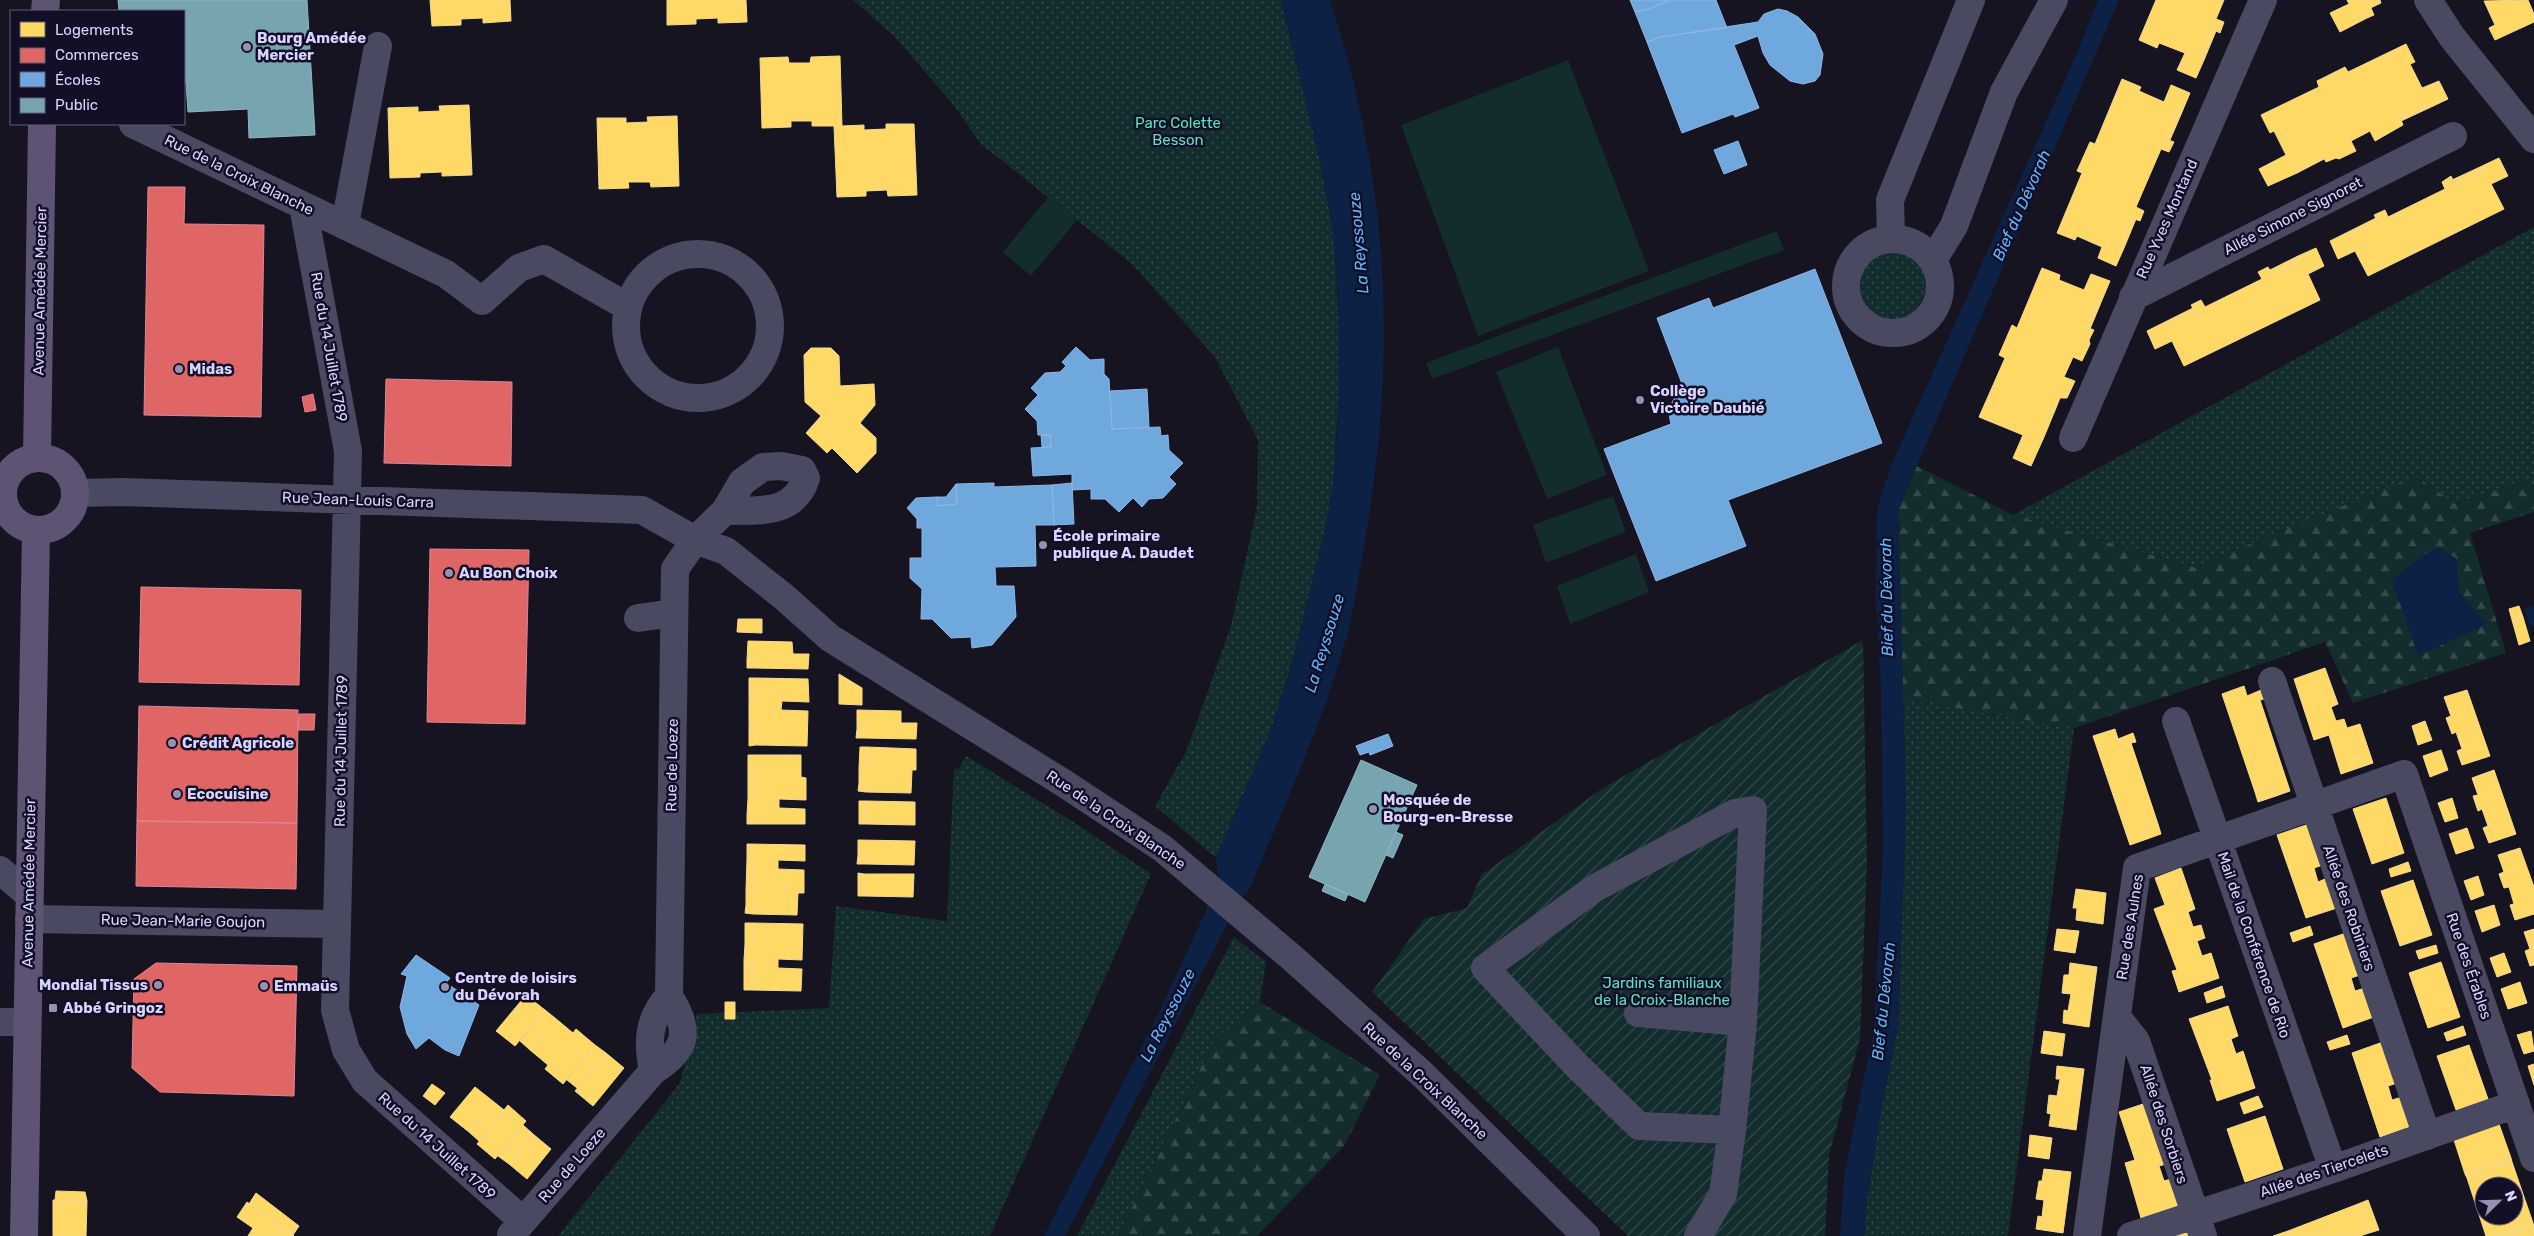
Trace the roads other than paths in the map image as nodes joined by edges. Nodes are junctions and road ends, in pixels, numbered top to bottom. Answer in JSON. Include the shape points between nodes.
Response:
{"nodes":[{"id":1,"x":1972,"y":0,"type":"edge"},
{"id":2,"x":2054,"y":0,"type":"edge"},
{"id":3,"x":2263,"y":0,"type":"edge"},
{"id":4,"x":2428,"y":0,"type":"edge"},
{"id":5,"x":378,"y":46,"type":"dead end"},
{"id":6,"x":42,"y":125,"type":"edge"},
{"id":7,"x":135,"y":125,"type":"edge"},
{"id":8,"x":2453,"y":136,"type":"dead end"},
{"id":9,"x":2534,"y":139,"type":"edge"},
{"id":10,"x":303,"y":206,"type":"junction"},
{"id":11,"x":345,"y":225,"type":"junction"},
{"id":12,"x":1891,"y":238,"type":"junction"},
{"id":13,"x":1933,"y":260,"type":"junction"},
{"id":14,"x":2133,"y":297,"type":"junction"},
{"id":15,"x":628,"y":307,"type":"junction"},
{"id":16,"x":2073,"y":438,"type":"dead end"},
{"id":17,"x":37,"y":458,"type":"junction"},
{"id":18,"x":74,"y":493,"type":"junction"},
{"id":19,"x":346,"y":500,"type":"junction"},
{"id":20,"x":2,"y":502,"type":"edge"},
{"id":21,"x":642,"y":510,"type":"joint"},
{"id":22,"x":725,"y":511,"type":"dead end"},
{"id":23,"x":36,"y":530,"type":"junction"},
{"id":24,"x":695,"y":540,"type":"junction"},
{"id":25,"x":674,"y":613,"type":"junction"},
{"id":26,"x":638,"y":618,"type":"dead end"},
{"id":27,"x":2272,"y":681,"type":"dead end"},
{"id":28,"x":2176,"y":721,"type":"dead end"},
{"id":29,"x":2404,"y":774,"type":"joint"},
{"id":30,"x":2314,"y":806,"type":"junction"},
{"id":31,"x":2218,"y":840,"type":"junction"},
{"id":32,"x":0,"y":870,"type":"edge"},
{"id":33,"x":29,"y":907,"type":"junction"},
{"id":34,"x":336,"y":924,"type":"junction"},
{"id":35,"x":1638,"y":1013,"type":"dead end"},
{"id":36,"x":2117,"y":1017,"type":"junction"},
{"id":37,"x":0,"y":1022,"type":"edge"},
{"id":38,"x":27,"y":1022,"type":"junction"},
{"id":39,"x":1743,"y":1022,"type":"junction"},
{"id":40,"x":2516,"y":1104,"type":"junction"},
{"id":41,"x":1732,"y":1130,"type":"junction"},
{"id":42,"x":2427,"y":1136,"type":"junction"},
{"id":43,"x":2534,"y":1158,"type":"edge"},
{"id":44,"x":2333,"y":1169,"type":"junction"},
{"id":45,"x":2198,"y":1225,"type":"edge"},
{"id":46,"x":517,"y":1229,"type":"edge"},
{"id":47,"x":24,"y":1236,"type":"edge"},
{"id":48,"x":1586,"y":1236,"type":"edge"},
{"id":49,"x":1698,"y":1236,"type":"edge"},
{"id":50,"x":2087,"y":1236,"type":"edge"},
{"id":51,"x":2131,"y":1236,"type":"edge"}],
"edges":[{"from":1,"to":12,"type":"street","via":[[1890,200]]},
{"from":2,"to":13,"type":"street","via":[[2004,92],[1954,226]]},
{"from":3,"to":14,"type":"street","name":"Rue Yves Montand"},
{"from":4,"to":9,"type":"street","via":[[2452,37]]},
{"from":5,"to":11,"type":"street"},
{"from":6,"to":17,"type":"main road","name":"Avenue Amédée Mercier"},
{"from":7,"to":10,"type":"street","name":"Rue de la Croix Blanche"},
{"from":8,"to":14,"type":"street","name":"Allée Simone Signoret"},
{"from":10,"to":11,"type":"street","name":"Rue de la Croix Blanche"},
{"from":10,"to":19,"type":"street","name":"Rue du 14 Juillet 1789","via":[[348,451]]},
{"from":11,"to":15,"type":"street","name":"Rue de la Croix Blanche","via":[[446,274],[482,301],[519,268],[544,259]]},
{"from":12,"to":13,"type":"street","via":[[1907,240],[1922,248]]},
{"from":12,"to":13,"type":"street","via":[[1862,249],[1846,276],[1850,306],[1871,329],[1886,334],[1902,333],[1929,318],[1941,290]]},
{"from":14,"to":16,"type":"street","name":"Rue Yves Montand"},
{"from":15,"to":15,"type":"street","via":[[626,328],[636,363],[656,384],[675,394],[696,398],[718,395],[738,386],[754,371],[765,352],[770,331],[768,309],[759,287],[743,269],[722,258],[699,253],[675,257],[654,268],[638,285]]},
{"from":17,"to":18,"type":"main road","via":[[48,460],[67,472]]},
{"from":17,"to":20,"type":"main road","via":[[26,460],[10,472]]},
{"from":18,"to":19,"type":"street","name":"Rue Jean-Louis Carra"},
{"from":18,"to":23,"type":"main road","via":[[68,516],[48,529]]},
{"from":19,"to":21,"type":"street","name":"Rue Jean-Louis Carra"},
{"from":19,"to":34,"type":"street","name":"Rue du 14 Juillet 1789"},
{"from":20,"to":23,"type":"main road","via":[[15,522]]},
{"from":21,"to":24,"type":"street","name":"Rue de la Croix Blanche"},
{"from":22,"to":24,"type":"street","name":"Rue de Loeze"},
{"from":23,"to":33,"type":"main road","name":"Avenue Amédée Mercier"},
{"from":24,"to":25,"type":"street","name":"Rue de Loeze","via":[[675,569]]},
{"from":24,"to":48,"type":"street","name":"Rue de la Croix Blanche","via":[[726,551],[830,638],[1162,848],[1422,1074]]},
{"from":25,"to":26,"type":"street"},
{"from":25,"to":46,"type":"street","name":"Rue de Loeze","via":[[669,996],[652,1021],[649,1051],[653,1071]]},
{"from":27,"to":30,"type":"street","name":"Allée des Robiniers"},
{"from":28,"to":31,"type":"street","name":"Mail de la Conférence de Rio"},
{"from":29,"to":30,"type":"street","name":"Rue des Aulnes"},
{"from":29,"to":40,"type":"street","name":"Rue des Érables"},
{"from":30,"to":31,"type":"street","name":"Rue des Aulnes"},
{"from":30,"to":42,"type":"street","name":"Allée des Robiniers"},
{"from":31,"to":36,"type":"street","name":"Rue des Aulnes","via":[[2137,868]]},
{"from":31,"to":44,"type":"street","name":"Mail de la Conférence de Rio"},
{"from":32,"to":33,"type":"street"},
{"from":33,"to":34,"type":"street","name":"Rue Jean-Marie Goujon"},
{"from":33,"to":38,"type":"main road","name":"Avenue Amédée Mercier"},
{"from":34,"to":46,"type":"street","name":"Rue du 14 Juillet 1789","via":[[335,1010],[346,1050],[365,1081]]},
{"from":35,"to":39,"type":"street"},
{"from":36,"to":45,"type":"street","name":"Allée des Sorbiers","via":[[2136,1041]]},
{"from":36,"to":50,"type":"street","name":"Rue des Aulnes"},
{"from":37,"to":38,"type":"street"},
{"from":38,"to":47,"type":"main road","name":"Avenue Amédée Mercier"},
{"from":39,"to":41,"type":"street"},
{"from":39,"to":41,"type":"street","via":[[1753,810],[1735,813],[1595,888],[1485,968],[1577,1066],[1639,1126]]},
{"from":40,"to":42,"type":"street","name":"Allée des Tiercelets"},
{"from":40,"to":43,"type":"street","name":"Rue des Érables"},
{"from":41,"to":49,"type":"street","via":[[1723,1194]]},
{"from":42,"to":44,"type":"street","name":"Allée des Tiercelets"},
{"from":44,"to":45,"type":"street","name":"Allée des Tiercelets"},
{"from":45,"to":51,"type":"street","name":"Allée des Tiercelets"}]}
